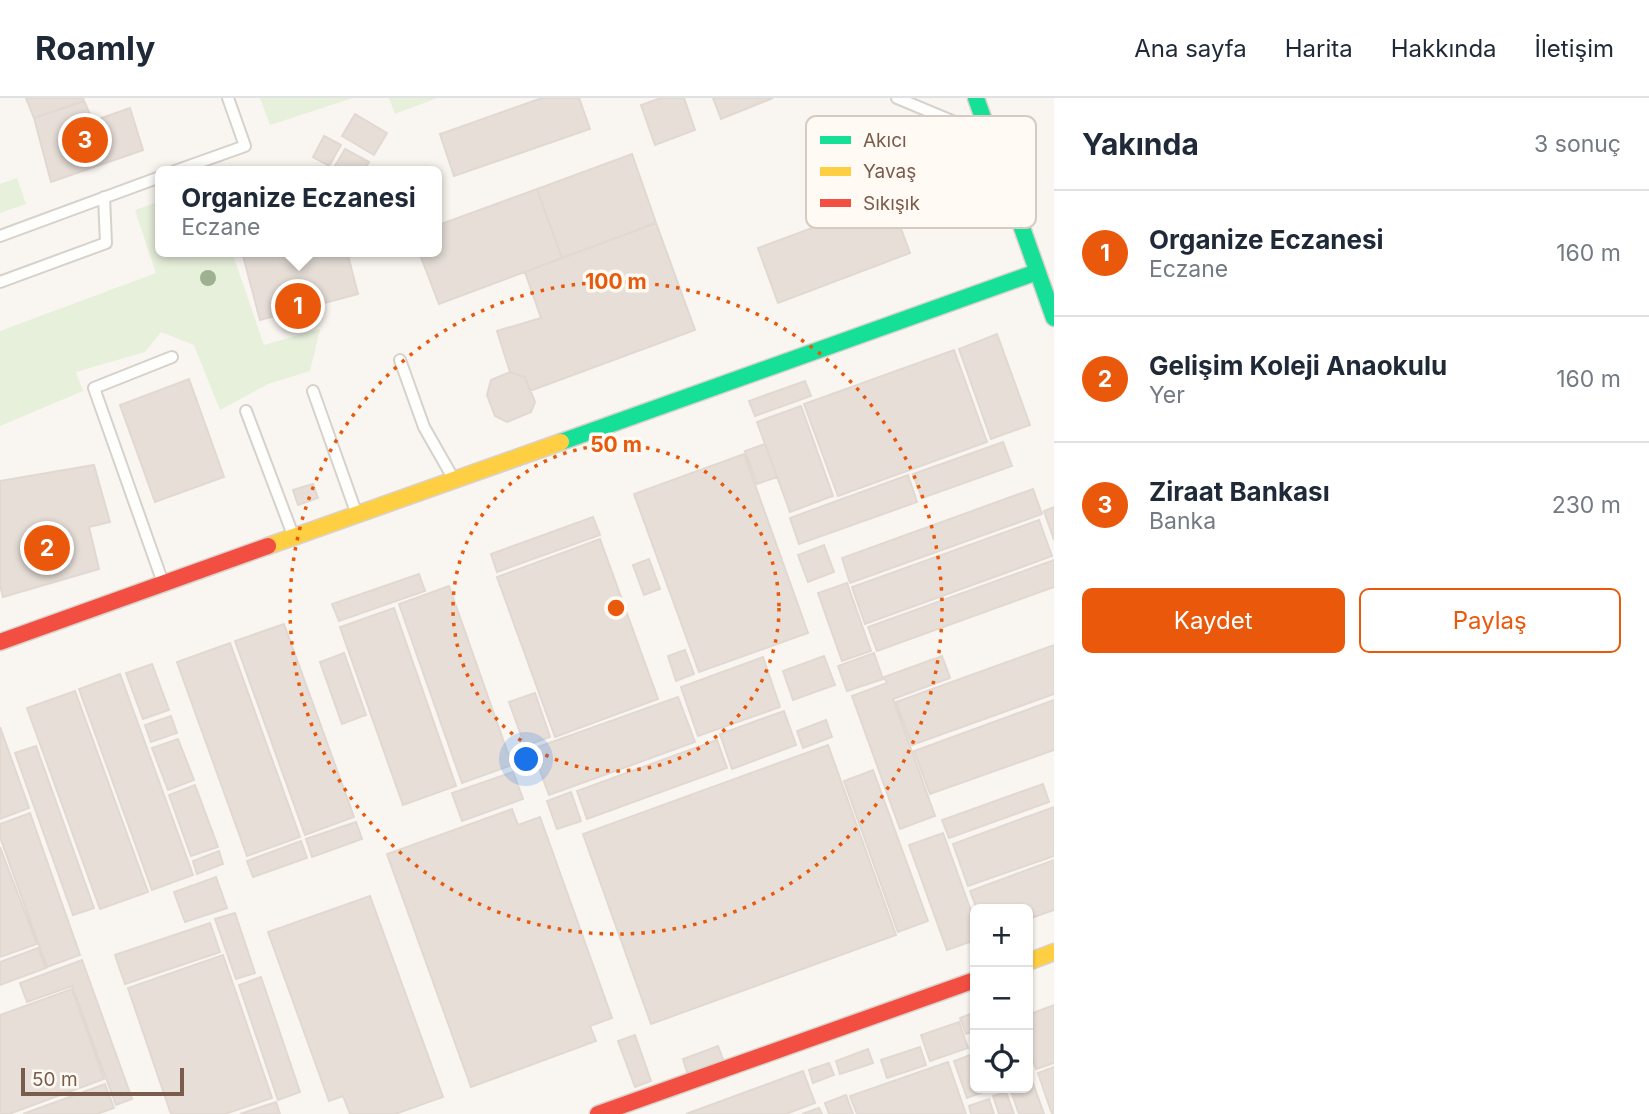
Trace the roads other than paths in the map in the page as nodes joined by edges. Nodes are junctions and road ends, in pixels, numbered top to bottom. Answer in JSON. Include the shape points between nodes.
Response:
{"nodes":[{"id":1,"x":228,"y":98,"type":"edge"},
{"id":2,"x":897,"y":98,"type":"edge"},
{"id":3,"x":976,"y":98,"type":"edge"},
{"id":4,"x":941,"y":116,"type":"edge"},
{"id":5,"x":982,"y":116,"type":"edge"},
{"id":6,"x":189,"y":166,"type":"edge"},
{"id":7,"x":155,"y":179,"type":"edge"},
{"id":8,"x":104,"y":197,"type":"junction"},
{"id":9,"x":1021,"y":228,"type":"edge"},
{"id":10,"x":0,"y":236,"type":"edge"},
{"id":11,"x":1037,"y":272,"type":"junction"},
{"id":12,"x":0,"y":282,"type":"edge"},
{"id":13,"x":1054,"y":318,"type":"edge"},
{"id":14,"x":172,"y":357,"type":"dead end"},
{"id":15,"x":400,"y":360,"type":"dead end"},
{"id":16,"x":313,"y":391,"type":"dead end"},
{"id":17,"x":246,"y":411,"type":"dead end"},
{"id":18,"x":455,"y":480,"type":"junction"},
{"id":19,"x":357,"y":515,"type":"junction"},
{"id":20,"x":294,"y":537,"type":"junction"},
{"id":21,"x":163,"y":584,"type":"junction"},
{"id":22,"x":0,"y":642,"type":"edge"},
{"id":23,"x":1054,"y":952,"type":"edge"},
{"id":24,"x":1033,"y":960,"type":"edge"},
{"id":25,"x":970,"y":982,"type":"edge"},
{"id":26,"x":598,"y":1114,"type":"edge"}],
"edges":[{"from":1,"to":6,"type":"lane","via":[[245,146]]},
{"from":2,"to":4,"type":"lane"},
{"from":3,"to":5,"type":"street"},
{"from":7,"to":8,"type":"lane"},
{"from":8,"to":10,"type":"lane"},
{"from":8,"to":12,"type":"lane","via":[[106,243]]},
{"from":9,"to":11,"type":"street"},
{"from":11,"to":13,"type":"street"},
{"from":11,"to":18,"type":"street"},
{"from":14,"to":21,"type":"lane","via":[[94,388]]},
{"from":15,"to":18,"type":"lane","via":[[424,427]]},
{"from":16,"to":19,"type":"lane"},
{"from":17,"to":20,"type":"lane"},
{"from":18,"to":19,"type":"street"},
{"from":19,"to":20,"type":"street"},
{"from":20,"to":21,"type":"street"},
{"from":21,"to":22,"type":"street"},
{"from":23,"to":24,"type":"street"},
{"from":25,"to":26,"type":"street"}]}
